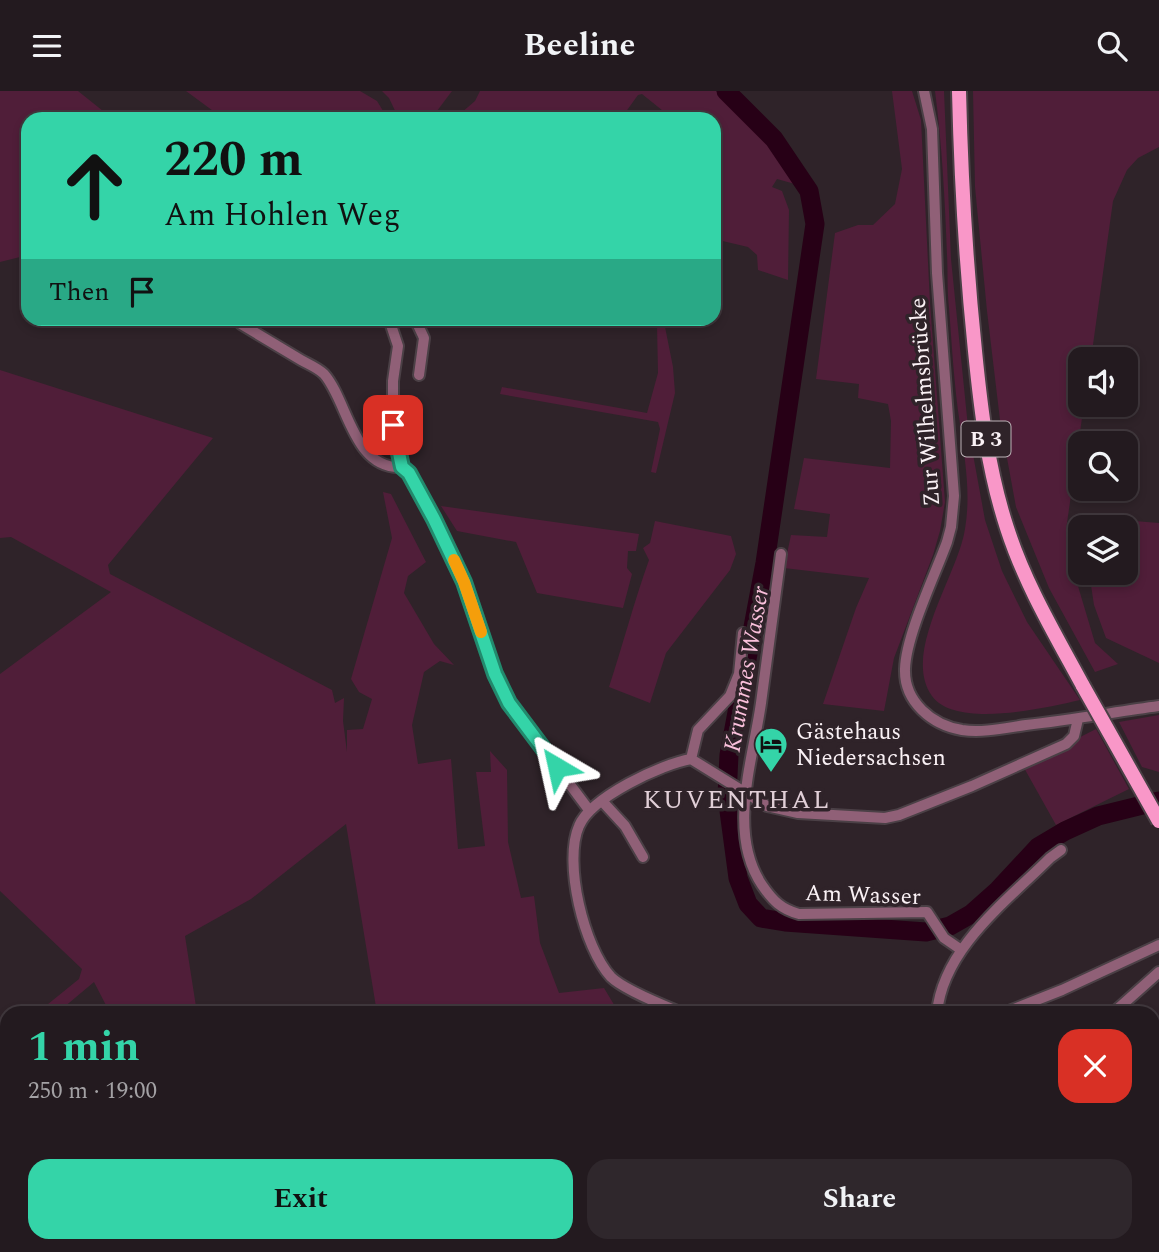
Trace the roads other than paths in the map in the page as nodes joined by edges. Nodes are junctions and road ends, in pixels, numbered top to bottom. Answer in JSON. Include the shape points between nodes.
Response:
{"nodes":[{"id":1,"x":924,"y":91,"type":"edge"},
{"id":2,"x":958,"y":91,"type":"edge"},
{"id":3,"x":244,"y":326,"type":"edge"},
{"id":4,"x":397,"y":326,"type":"edge"},
{"id":5,"x":418,"y":326,"type":"edge"},
{"id":6,"x":419,"y":375,"type":"dead end"},
{"id":7,"x":402,"y":467,"type":"junction"},
{"id":8,"x":781,"y":554,"type":"dead end"},
{"id":9,"x":743,"y":633,"type":"dead end"},
{"id":10,"x":1159,"y":706,"type":"edge"},
{"id":11,"x":1098,"y":716,"type":"junction"},
{"id":12,"x":1078,"y":719,"type":"junction"},
{"id":13,"x":691,"y":759,"type":"junction"},
{"id":14,"x":746,"y":793,"type":"junction"},
{"id":15,"x":602,"y":801,"type":"junction"},
{"id":16,"x":589,"y":810,"type":"junction"},
{"id":17,"x":1159,"y":823,"type":"edge"},
{"id":18,"x":1061,"y":850,"type":"dead end"},
{"id":19,"x":643,"y":857,"type":"dead end"},
{"id":20,"x":1159,"y":945,"type":"edge"},
{"id":21,"x":960,"y":949,"type":"junction"},
{"id":22,"x":1159,"y":972,"type":"edge"},
{"id":23,"x":668,"y":1006,"type":"edge"},
{"id":24,"x":939,"y":1006,"type":"edge"},
{"id":25,"x":1022,"y":1006,"type":"edge"},
{"id":26,"x":1121,"y":1006,"type":"edge"}],
"edges":[{"from":1,"to":12,"type":"street","name":"Zur Wilhelmsbrücke","via":[[932,129],[937,273],[954,496],[947,542],[911,640],[906,681],[913,700],[927,715],[960,730]]},
{"from":2,"to":17,"type":"main road","number":"B 3","bridge":true,"via":[[972,318],[992,473],[1017,558]]},
{"from":3,"to":7,"type":"street","via":[[322,373],[364,449],[383,463]]},
{"from":4,"to":7,"type":"street","via":[[393,425]]},
{"from":5,"to":6,"type":"street","via":[[424,338]]},
{"from":7,"to":16,"type":"street","via":[[464,582],[509,703]]},
{"from":8,"to":14,"type":"street","name":"Am Wasser"},
{"from":9,"to":13,"type":"street","via":[[739,674],[730,696],[698,730]]},
{"from":10,"to":11,"type":"street","name":"Zur Wilhelmsbrücke"},
{"from":11,"to":12,"type":"street","name":"Zur Wilhelmsbrücke"},
{"from":11,"to":17,"type":"street","bridge":true},
{"from":12,"to":14,"type":"street","via":[[1074,736],[1066,744],[899,815],[872,818],[798,813],[767,806]]},
{"from":13,"to":14,"type":"street"},
{"from":13,"to":15,"type":"street","via":[[642,777]]},
{"from":14,"to":21,"type":"street","name":"Am Wasser","via":[[744,824],[751,864],[778,905],[799,914],[927,912],[944,938]]},
{"from":15,"to":16,"type":"street"},
{"from":15,"to":19,"type":"street","via":[[625,826]]},
{"from":16,"to":23,"type":"street","via":[[574,842],[581,917],[600,963],[613,979]]},
{"from":18,"to":21,"type":"street"},
{"from":20,"to":25,"type":"street"},
{"from":21,"to":24,"type":"street"},
{"from":22,"to":26,"type":"street"}]}
